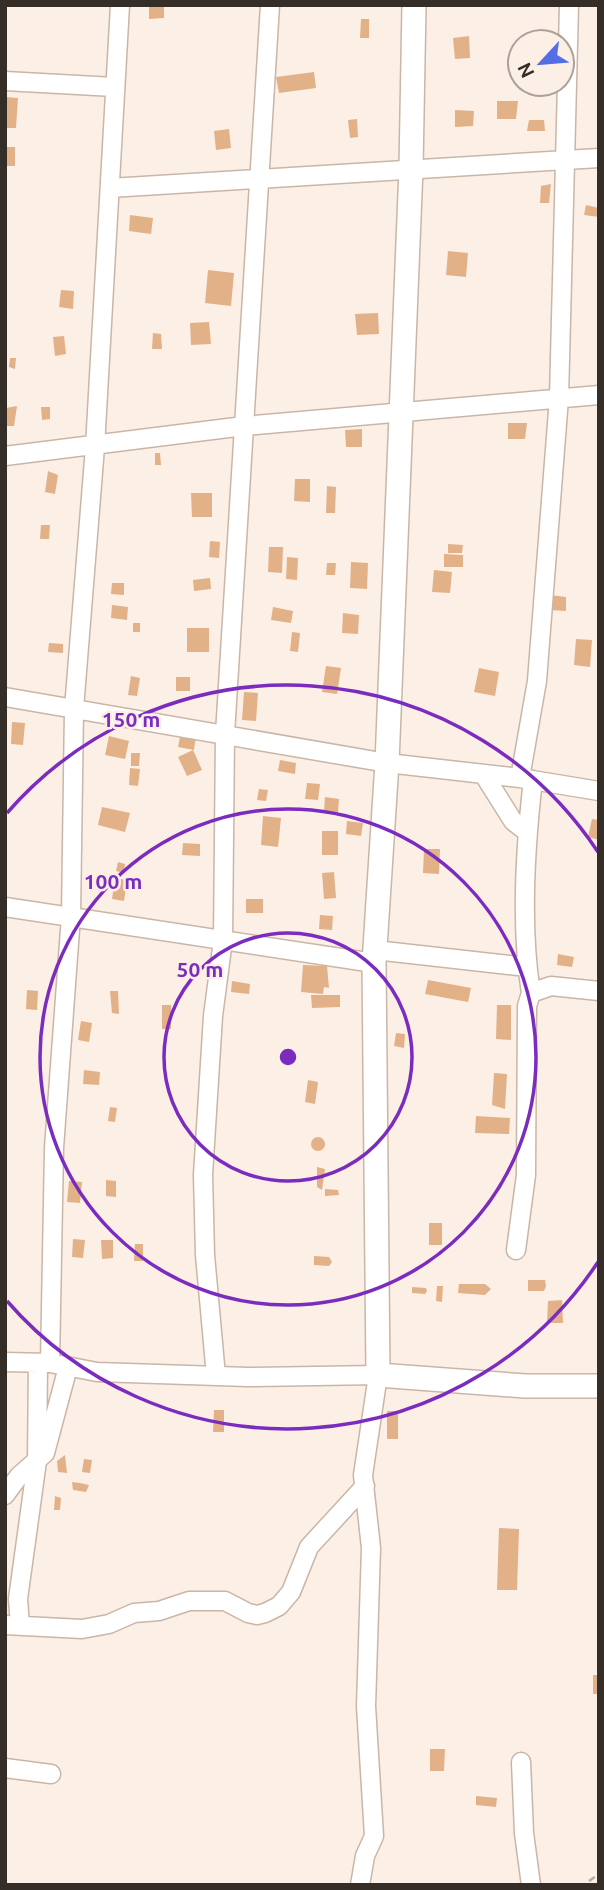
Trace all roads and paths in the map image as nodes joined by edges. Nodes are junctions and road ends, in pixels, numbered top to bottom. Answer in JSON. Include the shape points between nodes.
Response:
{"nodes":[{"id":1,"x":120,"y":5,"type":"edge"},
{"id":2,"x":270,"y":5,"type":"edge"},
{"id":3,"x":414,"y":5,"type":"edge"},
{"id":4,"x":569,"y":5,"type":"edge"},
{"id":5,"x":5,"y":81,"type":"edge"},
{"id":6,"x":114,"y":87,"type":"junction"},
{"id":7,"x":599,"y":158,"type":"edge"},
{"id":8,"x":562,"y":160,"type":"junction"},
{"id":9,"x":411,"y":168,"type":"junction"},
{"id":10,"x":259,"y":180,"type":"junction"},
{"id":11,"x":110,"y":188,"type":"junction"},
{"id":12,"x":599,"y":395,"type":"edge"},
{"id":13,"x":559,"y":398,"type":"junction"},
{"id":14,"x":400,"y":410,"type":"junction"},
{"id":15,"x":244,"y":426,"type":"junction"},
{"id":16,"x":95,"y":447,"type":"junction"},
{"id":17,"x":5,"y":456,"type":"edge"},
{"id":18,"x":5,"y":696,"type":"edge"},
{"id":19,"x":74,"y":709,"type":"junction"},
{"id":20,"x":225,"y":733,"type":"junction"},
{"id":21,"x":387,"y":763,"type":"junction"},
{"id":22,"x":484,"y":775,"type":"junction"},
{"id":23,"x":527,"y":779,"type":"junction"},
{"id":24,"x":599,"y":791,"type":"edge"},
{"id":25,"x":527,"y":832,"type":"junction"},
{"id":26,"x":5,"y":907,"type":"edge"},
{"id":27,"x":71,"y":916,"type":"junction"},
{"id":28,"x":223,"y":940,"type":"junction"},
{"id":29,"x":374,"y":956,"type":"junction"},
{"id":30,"x":527,"y":967,"type":"junction"},
{"id":31,"x":599,"y":991,"type":"edge"},
{"id":32,"x":531,"y":993,"type":"junction"},
{"id":33,"x":516,"y":1250,"type":"dead end"},
{"id":34,"x":5,"y":1362,"type":"edge"},
{"id":35,"x":38,"y":1363,"type":"junction"},
{"id":36,"x":68,"y":1367,"type":"junction"},
{"id":37,"x":378,"y":1375,"type":"junction"},
{"id":38,"x":216,"y":1376,"type":"junction"},
{"id":39,"x":599,"y":1386,"type":"edge"},
{"id":40,"x":37,"y":1461,"type":"junction"},
{"id":41,"x":365,"y":1486,"type":"junction"},
{"id":42,"x":5,"y":1495,"type":"edge"},
{"id":43,"x":12,"y":1604,"type":"edge"},
{"id":44,"x":13,"y":1625,"type":"edge"},
{"id":45,"x":521,"y":1762,"type":"dead end"},
{"id":46,"x":5,"y":1768,"type":"edge"},
{"id":47,"x":51,"y":1774,"type":"dead end"},
{"id":48,"x":599,"y":1874,"type":"edge"},
{"id":49,"x":589,"y":1881,"type":"dead end"},
{"id":50,"x":360,"y":1885,"type":"edge"},
{"id":51,"x":531,"y":1885,"type":"edge"}],
"edges":[{"from":1,"to":6,"type":"street"},
{"from":2,"to":10,"type":"street"},
{"from":3,"to":9,"type":"street"},
{"from":4,"to":8,"type":"street"},
{"from":5,"to":6,"type":"street"},
{"from":6,"to":11,"type":"street"},
{"from":7,"to":8,"type":"street"},
{"from":8,"to":9,"type":"street"},
{"from":8,"to":13,"type":"street"},
{"from":9,"to":10,"type":"street"},
{"from":9,"to":14,"type":"street"},
{"from":10,"to":11,"type":"street"},
{"from":10,"to":15,"type":"street"},
{"from":11,"to":16,"type":"street"},
{"from":12,"to":13,"type":"street"},
{"from":13,"to":14,"type":"street"},
{"from":13,"to":23,"type":"street"},
{"from":14,"to":15,"type":"street"},
{"from":14,"to":21,"type":"street"},
{"from":15,"to":16,"type":"street"},
{"from":15,"to":20,"type":"street"},
{"from":16,"to":17,"type":"street"},
{"from":16,"to":19,"type":"street"},
{"from":18,"to":19,"type":"street"},
{"from":19,"to":20,"type":"street"},
{"from":19,"to":27,"type":"street"},
{"from":20,"to":21,"type":"street"},
{"from":20,"to":28,"type":"street"},
{"from":21,"to":22,"type":"street"},
{"from":21,"to":29,"type":"street"},
{"from":22,"to":23,"type":"street"},
{"from":22,"to":25,"type":"street","via":[[513,821]]},
{"from":23,"to":24,"type":"street"},
{"from":23,"to":25,"type":"street"},
{"from":25,"to":30,"type":"street"},
{"from":26,"to":27,"type":"street"},
{"from":27,"to":28,"type":"street"},
{"from":27,"to":35,"type":"street","via":[[54,1148],[49,1328]]},
{"from":28,"to":29,"type":"street"},
{"from":28,"to":38,"type":"street","via":[[213,1016],[203,1175]]},
{"from":29,"to":30,"type":"street"},
{"from":29,"to":37,"type":"street"},
{"from":30,"to":32,"type":"street"},
{"from":31,"to":32,"type":"street","via":[[551,986]]},
{"from":32,"to":33,"type":"street","via":[[527,1006],[526,1175]]},
{"from":34,"to":35,"type":"street"},
{"from":35,"to":36,"type":"street"},
{"from":35,"to":40,"type":"street"},
{"from":36,"to":38,"type":"street"},
{"from":36,"to":40,"type":"street","via":[[55,1423],[45,1453]]},
{"from":37,"to":38,"type":"street"},
{"from":37,"to":39,"type":"street","via":[[525,1386]]},
{"from":37,"to":41,"type":"street","via":[[364,1452]]},
{"from":40,"to":42,"type":"street"},
{"from":40,"to":43,"type":"street"},
{"from":41,"to":44,"type":"street","via":[[309,1547],[291,1592],[265,1613],[248,1613],[225,1601],[188,1601],[82,1629]]},
{"from":41,"to":50,"type":"street","via":[[372,1570],[366,1706],[374,1836]]},
{"from":43,"to":44,"type":"street"},
{"from":45,"to":51,"type":"street"},
{"from":46,"to":47,"type":"street"},
{"from":48,"to":49,"type":"path"}]}
